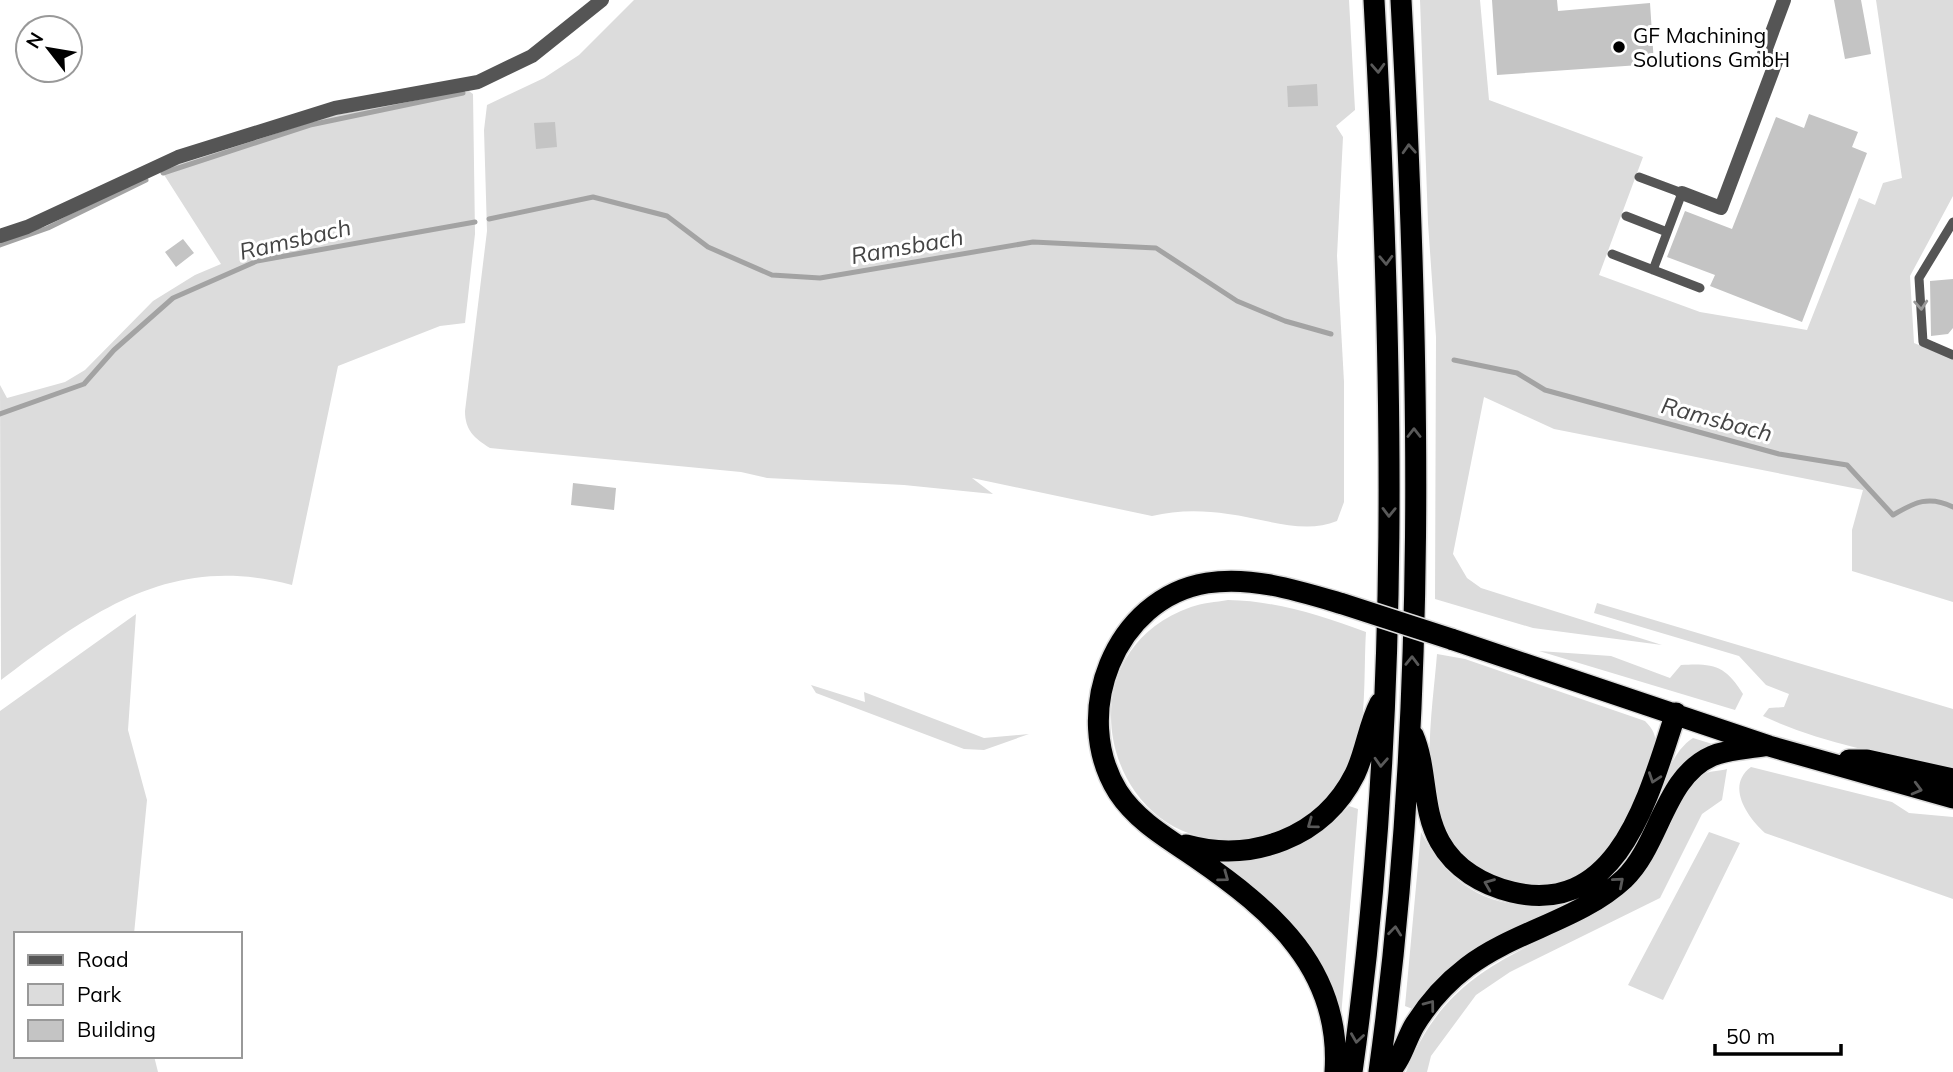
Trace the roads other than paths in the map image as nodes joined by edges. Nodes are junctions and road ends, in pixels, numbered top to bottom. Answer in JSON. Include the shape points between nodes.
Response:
{"nodes":[{"id":1,"x":603,"y":0,"type":"edge"},
{"id":2,"x":1374,"y":0,"type":"edge"},
{"id":3,"x":1401,"y":0,"type":"edge"},
{"id":4,"x":1784,"y":0,"type":"edge"},
{"id":5,"x":1639,"y":177,"type":"dead end"},
{"id":6,"x":1682,"y":193,"type":"junction"},
{"id":7,"x":1626,"y":216,"type":"dead end"},
{"id":8,"x":1953,"y":222,"type":"edge"},
{"id":9,"x":1667,"y":232,"type":"junction"},
{"id":10,"x":0,"y":236,"type":"edge"},
{"id":11,"x":1612,"y":254,"type":"dead end"},
{"id":12,"x":1653,"y":270,"type":"junction"},
{"id":13,"x":1700,"y":288,"type":"dead end"},
{"id":14,"x":1953,"y":355,"type":"edge"},
{"id":15,"x":1384,"y":694,"type":"junction"},
{"id":16,"x":1676,"y":713,"type":"junction"},
{"id":17,"x":1410,"y":729,"type":"junction"},
{"id":18,"x":1769,"y":746,"type":"junction"},
{"id":19,"x":1829,"y":761,"type":"junction"},
{"id":20,"x":1953,"y":779,"type":"edge"},
{"id":21,"x":1953,"y":798,"type":"edge"},
{"id":22,"x":1167,"y":838,"type":"junction"},
{"id":23,"x":1335,"y":1072,"type":"edge"},
{"id":24,"x":1352,"y":1072,"type":"edge"},
{"id":25,"x":1378,"y":1072,"type":"edge"},
{"id":26,"x":1389,"y":1072,"type":"edge"}],
"edges":[{"from":1,"to":10,"type":"street","via":[[532,56],[478,82],[335,108],[178,157]]},
{"from":2,"to":15,"type":"highway","one_way":true,"via":[[1391,416]]},
{"from":17,"to":3,"type":"highway","one_way":true,"via":[[1413,244]]},
{"from":4,"to":6,"type":"street","via":[[1763,54],[1776,59],[1721,208]]},
{"from":5,"to":6,"type":"lane"},
{"from":6,"to":9,"type":"lane"},
{"from":7,"to":9,"type":"lane"},
{"from":8,"to":14,"type":"lane","one_way":true,"via":[[1919,278],[1923,342]]},
{"from":9,"to":12,"type":"lane"},
{"from":11,"to":12,"type":"lane"},
{"from":12,"to":13,"type":"lane"},
{"from":15,"to":22,"type":"highway","one_way":true,"via":[[1346,789],[1308,828],[1275,845],[1239,852],[1202,850]]},
{"from":15,"to":24,"type":"highway","one_way":true,"via":[[1377,849]]},
{"from":16,"to":17,"type":"highway","one_way":true,"via":[[1640,817],[1617,855],[1578,886],[1537,895],[1484,883],[1454,860],[1431,822],[1423,758]]},
{"from":16,"to":18,"type":"highway"},
{"from":16,"to":22,"type":"highway","bridge":true,"via":[[1343,604],[1254,582],[1205,584],[1171,596],[1129,630],[1104,678],[1098,712],[1100,746],[1111,778],[1129,806]]},
{"from":25,"to":17,"type":"highway","one_way":true,"via":[[1403,855]]},
{"from":18,"to":19,"type":"highway"},
{"from":26,"to":18,"type":"highway","one_way":true,"via":[[1425,1010],[1464,969],[1623,880],[1696,766],[1723,752]]},
{"from":19,"to":20,"type":"highway","via":[[1867,760]]},
{"from":19,"to":21,"type":"highway","one_way":true},
{"from":22,"to":23,"type":"highway","one_way":true,"via":[[1256,901],[1297,944],[1330,1017]]}]}
